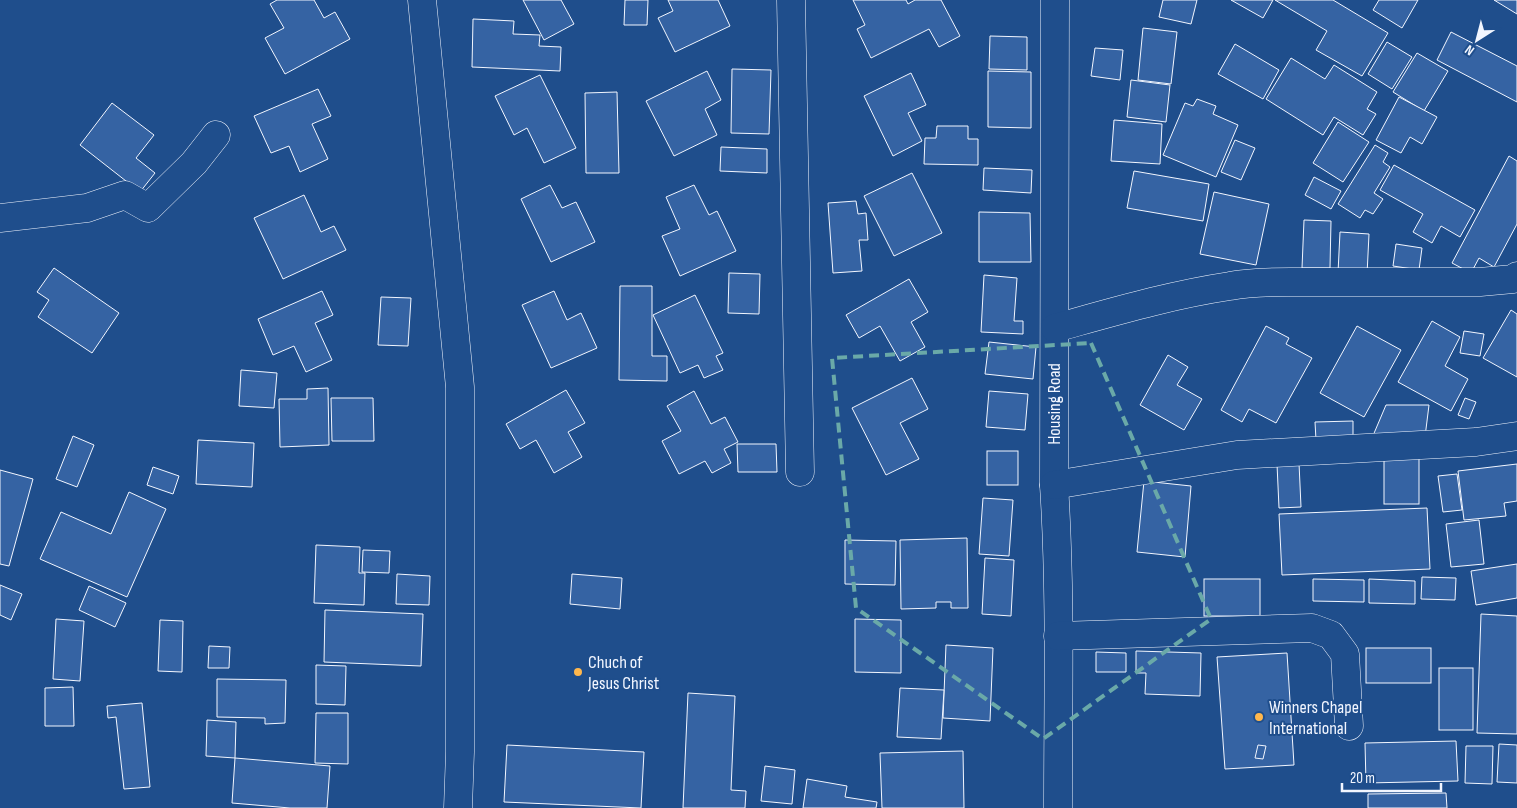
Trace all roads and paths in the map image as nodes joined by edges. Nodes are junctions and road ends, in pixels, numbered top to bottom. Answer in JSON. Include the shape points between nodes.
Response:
{"nodes":[{"id":1,"x":422,"y":0,"type":"edge"},
{"id":2,"x":791,"y":0,"type":"edge"},
{"id":3,"x":1055,"y":0,"type":"edge"},
{"id":4,"x":216,"y":135,"type":"dead end"},
{"id":5,"x":0,"y":218,"type":"edge"},
{"id":6,"x":1517,"y":276,"type":"edge"},
{"id":7,"x":1054,"y":328,"type":"junction"},
{"id":8,"x":1517,"y":436,"type":"edge"},
{"id":9,"x":800,"y":472,"type":"dead end"},
{"id":10,"x":1054,"y":485,"type":"junction"},
{"id":11,"x":1058,"y":636,"type":"junction"},
{"id":12,"x":1349,"y":726,"type":"dead end"},
{"id":13,"x":458,"y":808,"type":"edge"},
{"id":14,"x":1058,"y":808,"type":"edge"}],
"edges":[{"from":1,"to":13,"type":"street","via":[[460,386]]},
{"from":2,"to":9,"type":"street"},
{"from":3,"to":7,"type":"street","name":"Housing Road"},
{"from":4,"to":5,"type":"street","via":[[194,163],[148,208],[125,194],[86,208]]},
{"from":6,"to":7,"type":"street","via":[[1480,282],[1231,285],[1163,298]]},
{"from":7,"to":10,"type":"street","name":"Housing Road"},
{"from":8,"to":10,"type":"street","via":[[1476,442],[1238,455]]},
{"from":10,"to":11,"type":"street","name":"Housing Road"},
{"from":11,"to":12,"type":"street","via":[[1312,628],[1331,635],[1345,654]]},
{"from":11,"to":14,"type":"street","name":"Housing Road"}]}
